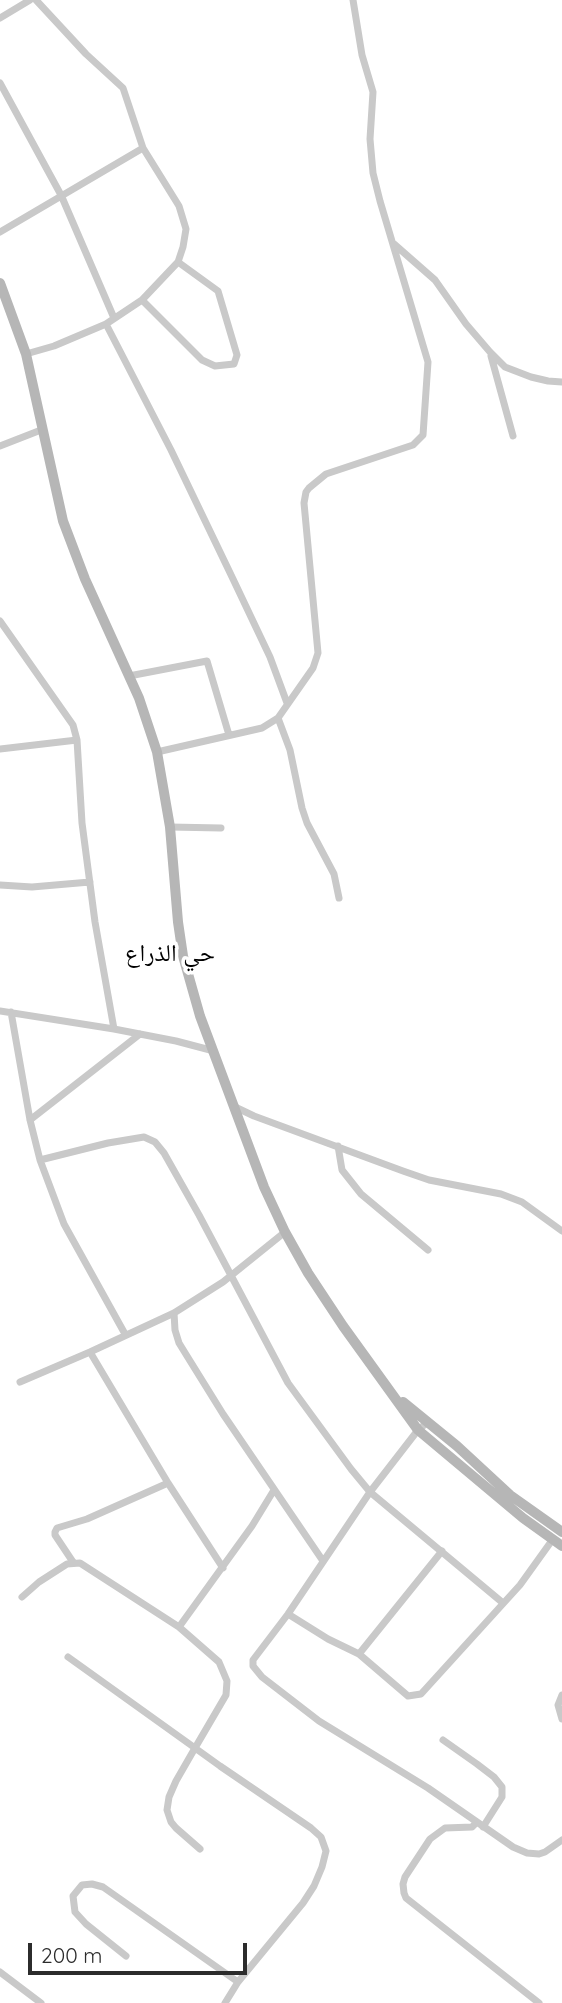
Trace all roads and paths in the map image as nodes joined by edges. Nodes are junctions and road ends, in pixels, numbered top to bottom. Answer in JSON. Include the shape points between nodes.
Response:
{"nodes":[{"id":1,"x":30,"y":0,"type":"edge"},
{"id":2,"x":36,"y":0,"type":"edge"},
{"id":3,"x":353,"y":0,"type":"edge"},
{"id":4,"x":0,"y":18,"type":"edge"},
{"id":5,"x":0,"y":83,"type":"edge"},
{"id":6,"x":143,"y":148,"type":"junction"},
{"id":7,"x":61,"y":195,"type":"junction"},
{"id":8,"x":0,"y":232,"type":"edge"},
{"id":9,"x":393,"y":243,"type":"junction"},
{"id":10,"x":177,"y":262,"type":"junction"},
{"id":11,"x":0,"y":283,"type":"edge"},
{"id":12,"x":142,"y":300,"type":"junction"},
{"id":13,"x":114,"y":318,"type":"junction"},
{"id":14,"x":106,"y":324,"type":"junction"},
{"id":15,"x":490,"y":352,"type":"junction"},
{"id":16,"x":26,"y":354,"type":"junction"},
{"id":17,"x":562,"y":382,"type":"edge"},
{"id":18,"x":41,"y":430,"type":"junction"},
{"id":19,"x":513,"y":436,"type":"dead end"},
{"id":20,"x":0,"y":446,"type":"edge"},
{"id":21,"x":0,"y":621,"type":"edge"},
{"id":22,"x":130,"y":676,"type":"junction"},
{"id":23,"x":287,"y":703,"type":"junction"},
{"id":24,"x":278,"y":718,"type":"junction"},
{"id":25,"x":229,"y":735,"type":"junction"},
{"id":26,"x":77,"y":740,"type":"junction"},
{"id":27,"x":0,"y":749,"type":"edge"},
{"id":28,"x":157,"y":752,"type":"junction"},
{"id":29,"x":170,"y":827,"type":"junction"},
{"id":30,"x":221,"y":828,"type":"dead end"},
{"id":31,"x":90,"y":882,"type":"junction"},
{"id":32,"x":0,"y":886,"type":"edge"},
{"id":33,"x":339,"y":898,"type":"dead end"},
{"id":34,"x":0,"y":1011,"type":"edge"},
{"id":35,"x":11,"y":1012,"type":"junction"},
{"id":36,"x":114,"y":1029,"type":"junction"},
{"id":37,"x":140,"y":1034,"type":"junction"},
{"id":38,"x":214,"y":1051,"type":"junction"},
{"id":39,"x":232,"y":1105,"type":"junction"},
{"id":40,"x":30,"y":1120,"type":"junction"},
{"id":41,"x":338,"y":1146,"type":"junction"},
{"id":42,"x":40,"y":1160,"type":"junction"},
{"id":43,"x":562,"y":1231,"type":"edge"},
{"id":44,"x":285,"y":1232,"type":"junction"},
{"id":45,"x":428,"y":1250,"type":"dead end"},
{"id":46,"x":232,"y":1275,"type":"junction"},
{"id":47,"x":174,"y":1313,"type":"junction"},
{"id":48,"x":125,"y":1334,"type":"junction"},
{"id":49,"x":90,"y":1352,"type":"junction"},
{"id":50,"x":20,"y":1382,"type":"dead end"},
{"id":51,"x":393,"y":1394,"type":"junction"},
{"id":52,"x":428,"y":1422,"type":"junction"},
{"id":53,"x":418,"y":1430,"type":"junction"},
{"id":54,"x":168,"y":1483,"type":"junction"},
{"id":55,"x":274,"y":1490,"type":"junction"},
{"id":56,"x":370,"y":1492,"type":"junction"},
{"id":57,"x":559,"y":1539,"type":"edge"},
{"id":58,"x":442,"y":1551,"type":"junction"},
{"id":59,"x":323,"y":1561,"type":"junction"},
{"id":60,"x":73,"y":1562,"type":"junction"},
{"id":61,"x":223,"y":1568,"type":"junction"},
{"id":62,"x":22,"y":1597,"type":"dead end"},
{"id":63,"x":503,"y":1603,"type":"junction"},
{"id":64,"x":288,"y":1614,"type":"junction"},
{"id":65,"x":179,"y":1627,"type":"junction"},
{"id":66,"x":359,"y":1654,"type":"junction"},
{"id":67,"x":68,"y":1657,"type":"dead end"},
{"id":68,"x":562,"y":1695,"type":"edge"},
{"id":69,"x":562,"y":1719,"type":"edge"},
{"id":70,"x":443,"y":1740,"type":"dead end"},
{"id":71,"x":195,"y":1748,"type":"junction"},
{"id":72,"x":480,"y":1825,"type":"junction"},
{"id":73,"x":562,"y":1840,"type":"edge"},
{"id":74,"x":201,"y":1849,"type":"dead end"},
{"id":75,"x":126,"y":1956,"type":"dead end"},
{"id":76,"x":0,"y":1972,"type":"edge"},
{"id":77,"x":239,"y":1982,"type":"junction"},
{"id":78,"x":41,"y":2003,"type":"edge"},
{"id":79,"x":225,"y":2003,"type":"edge"},
{"id":80,"x":539,"y":2003,"type":"edge"}],
"edges":[{"from":1,"to":4,"type":"street"},
{"from":2,"to":6,"type":"street","via":[[122,88]]},
{"from":3,"to":9,"type":"street","via":[[373,92],[372,162]]},
{"from":5,"to":7,"type":"street"},
{"from":6,"to":7,"type":"street"},
{"from":6,"to":10,"type":"street","via":[[185,221],[186,236]]},
{"from":7,"to":8,"type":"street"},
{"from":7,"to":13,"type":"street"},
{"from":9,"to":15,"type":"street","via":[[435,280]]},
{"from":9,"to":23,"type":"street","via":[[428,362],[424,432],[413,445],[333,471],[306,492],[318,653],[313,668]]},
{"from":10,"to":12,"type":"street"},
{"from":10,"to":12,"type":"street","via":[[218,291],[237,355],[234,364],[215,366],[202,360]]},
{"from":11,"to":16,"type":"main road"},
{"from":12,"to":13,"type":"street"},
{"from":13,"to":14,"type":"street"},
{"from":14,"to":16,"type":"street"},
{"from":14,"to":23,"type":"street","via":[[172,450],[270,657]]},
{"from":15,"to":17,"type":"street","via":[[510,370]]},
{"from":15,"to":19,"type":"street"},
{"from":16,"to":18,"type":"main road"},
{"from":18,"to":20,"type":"street"},
{"from":18,"to":22,"type":"main road","via":[[72,548]]},
{"from":21,"to":26,"type":"street","via":[[64,709]]},
{"from":22,"to":25,"type":"street","via":[[208,661]]},
{"from":22,"to":28,"type":"main road"},
{"from":23,"to":24,"type":"street"},
{"from":24,"to":25,"type":"street","via":[[262,728]]},
{"from":24,"to":33,"type":"street","via":[[307,823],[334,874]]},
{"from":25,"to":28,"type":"street"},
{"from":26,"to":27,"type":"street"},
{"from":26,"to":31,"type":"street"},
{"from":28,"to":29,"type":"main road"},
{"from":29,"to":30,"type":"street"},
{"from":29,"to":38,"type":"main road","via":[[183,956]]},
{"from":31,"to":32,"type":"street"},
{"from":31,"to":36,"type":"street"},
{"from":34,"to":35,"type":"street"},
{"from":35,"to":36,"type":"street"},
{"from":35,"to":40,"type":"street"},
{"from":36,"to":37,"type":"street"},
{"from":37,"to":38,"type":"street"},
{"from":37,"to":40,"type":"street"},
{"from":38,"to":39,"type":"main road"},
{"from":39,"to":41,"type":"street"},
{"from":39,"to":44,"type":"main road"},
{"from":40,"to":42,"type":"street"},
{"from":41,"to":43,"type":"street","via":[[429,1180],[502,1194]]},
{"from":41,"to":45,"type":"street","via":[[342,1170],[361,1194]]},
{"from":42,"to":46,"type":"street","via":[[150,1138],[164,1153]]},
{"from":42,"to":48,"type":"street","via":[[64,1224]]},
{"from":44,"to":46,"type":"street"},
{"from":44,"to":51,"type":"main road","via":[[343,1326]]},
{"from":46,"to":47,"type":"street"},
{"from":46,"to":56,"type":"street","via":[[288,1382]]},
{"from":47,"to":48,"type":"street"},
{"from":47,"to":55,"type":"street","via":[[179,1343]]},
{"from":48,"to":49,"type":"street"},
{"from":49,"to":50,"type":"street"},
{"from":49,"to":54,"type":"street"},
{"from":51,"to":52,"type":"main road"},
{"from":51,"to":53,"type":"main road"},
{"from":52,"to":53,"type":"street"},
{"from":52,"to":57,"type":"main road"},
{"from":53,"to":56,"type":"street"},
{"from":53,"to":57,"type":"main road","via":[[523,1518]]},
{"from":54,"to":60,"type":"street","via":[[57,1528],[55,1535]]},
{"from":54,"to":61,"type":"street"},
{"from":55,"to":59,"type":"street"},
{"from":55,"to":61,"type":"street"},
{"from":56,"to":58,"type":"street"},
{"from":56,"to":59,"type":"street"},
{"from":57,"to":63,"type":"street"},
{"from":58,"to":63,"type":"street"},
{"from":58,"to":66,"type":"street"},
{"from":59,"to":64,"type":"street"},
{"from":60,"to":62,"type":"street"},
{"from":60,"to":65,"type":"street","via":[[95,1571]]},
{"from":61,"to":65,"type":"street"},
{"from":63,"to":66,"type":"street","via":[[421,1694],[408,1696]]},
{"from":64,"to":66,"type":"street"},
{"from":64,"to":72,"type":"street","via":[[253,1660],[258,1673],[319,1721]]},
{"from":65,"to":71,"type":"street","via":[[219,1662],[227,1681],[226,1695]]},
{"from":67,"to":71,"type":"street"},
{"from":68,"to":69,"type":"street","via":[[558,1705]]},
{"from":70,"to":72,"type":"street","via":[[502,1787],[502,1797]]},
{"from":71,"to":74,"type":"street","via":[[176,1781],[167,1810],[176,1828]]},
{"from":71,"to":77,"type":"street","via":[[311,1828],[326,1850],[303,1903]]},
{"from":72,"to":73,"type":"street","via":[[533,1854]]},
{"from":72,"to":80,"type":"street","via":[[446,1828],[430,1839],[405,1877],[404,1893]]},
{"from":75,"to":77,"type":"street","via":[[75,1912],[73,1896],[82,1885],[103,1887]]},
{"from":76,"to":78,"type":"street"},
{"from":77,"to":79,"type":"street"}]}
